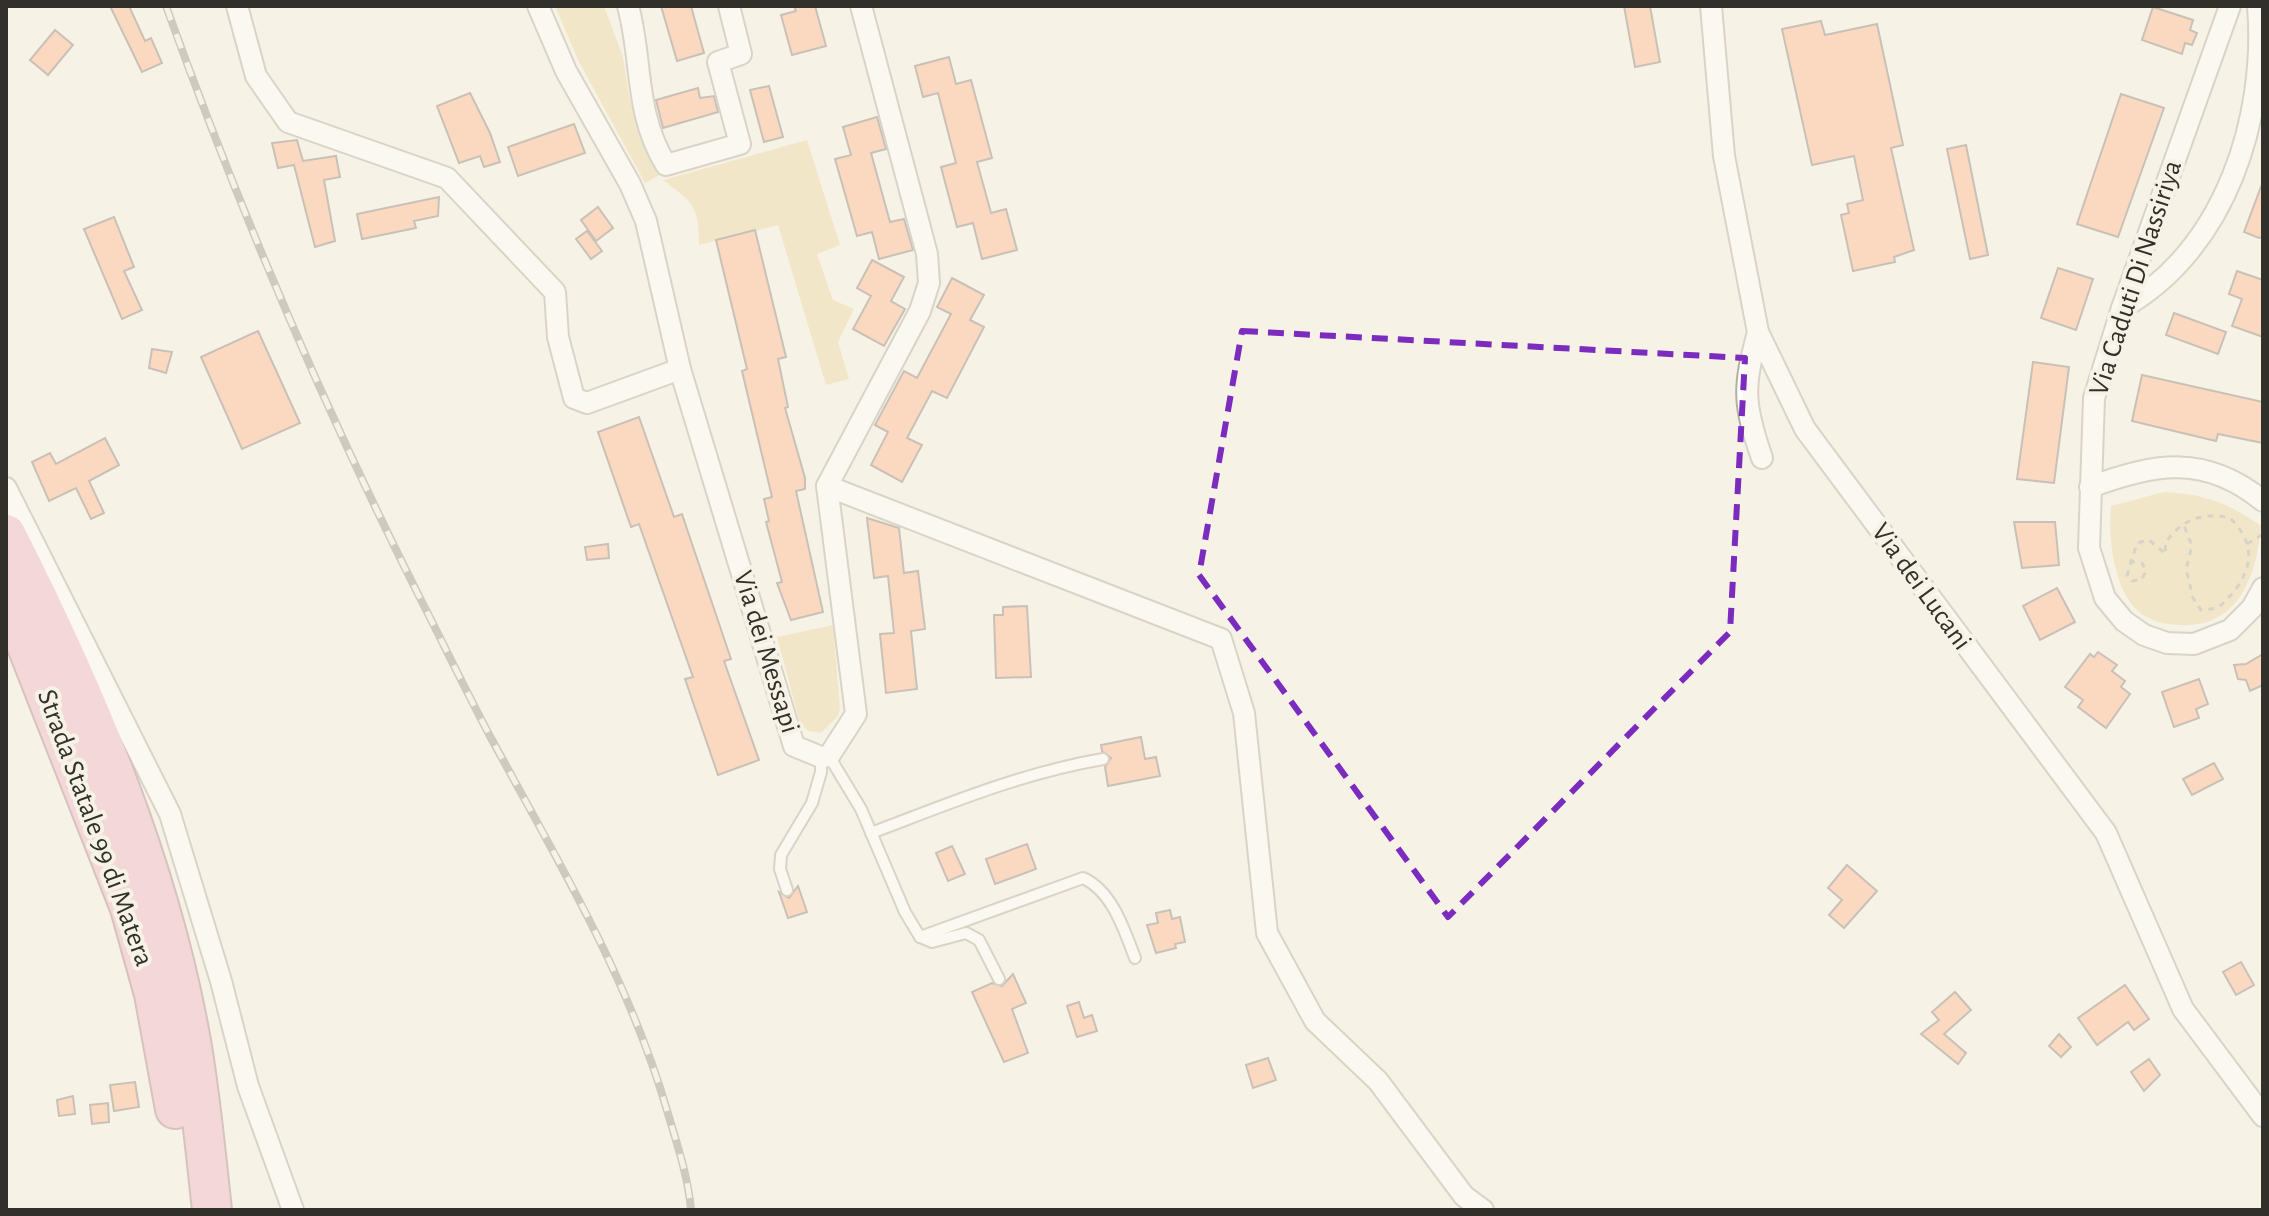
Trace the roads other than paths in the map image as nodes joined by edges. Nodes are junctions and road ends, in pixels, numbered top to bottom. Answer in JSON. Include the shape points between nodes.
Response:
{"nodes":[{"id":1,"x":237,"y":6,"type":"edge"},
{"id":2,"x":538,"y":6,"type":"edge"},
{"id":3,"x":628,"y":6,"type":"edge"},
{"id":4,"x":729,"y":6,"type":"edge"},
{"id":5,"x":861,"y":6,"type":"edge"},
{"id":6,"x":1711,"y":6,"type":"edge"},
{"id":7,"x":2230,"y":6,"type":"edge"},
{"id":8,"x":2258,"y":6,"type":"edge"},
{"id":9,"x":2122,"y":308,"type":"junction"},
{"id":10,"x":1758,"y":332,"type":"junction"},
{"id":11,"x":680,"y":369,"type":"junction"},
{"id":12,"x":1762,"y":458,"type":"dead end"},
{"id":13,"x":827,"y":486,"type":"junction"},
{"id":14,"x":2090,"y":487,"type":"junction"},
{"id":15,"x":6,"y":488,"type":"edge"},
{"id":16,"x":2263,"y":501,"type":"edge"},
{"id":17,"x":6,"y":534,"type":"edge"},
{"id":18,"x":2263,"y":588,"type":"edge"},
{"id":19,"x":6,"y":593,"type":"edge"},
{"id":20,"x":6,"y":641,"type":"edge"},
{"id":21,"x":825,"y":756,"type":"junction"},
{"id":22,"x":1103,"y":759,"type":"dead end"},
{"id":23,"x":871,"y":833,"type":"junction"},
{"id":24,"x":787,"y":890,"type":"dead end"},
{"id":25,"x":146,"y":913,"type":"junction"},
{"id":26,"x":920,"y":937,"type":"junction"},
{"id":27,"x":1135,"y":958,"type":"dead end"},
{"id":28,"x":999,"y":979,"type":"dead end"},
{"id":29,"x":2263,"y":1116,"type":"edge"},
{"id":30,"x":189,"y":1210,"type":"edge"},
{"id":31,"x":212,"y":1210,"type":"edge"},
{"id":32,"x":233,"y":1210,"type":"edge"},
{"id":33,"x":293,"y":1210,"type":"edge"},
{"id":34,"x":1483,"y":1210,"type":"edge"}],
"edges":[{"from":1,"to":11,"type":"street","via":[[256,76],[288,122],[447,178],[555,292],[558,337],[574,398],[587,403]]},
{"from":2,"to":11,"type":"street","name":"Via dei Messapi","via":[[566,71],[646,221]]},
{"from":3,"to":4,"type":"street","via":[[638,42],[637,81],[646,119],[666,165],[740,144],[718,62],[741,54]]},
{"from":5,"to":13,"type":"street","via":[[927,254],[929,283],[920,311]]},
{"from":6,"to":10,"type":"street","name":"Via dei Lucani","via":[[1724,156]]},
{"from":7,"to":9,"type":"street","name":"Via Caduti Di Nassiriya"},
{"from":8,"to":9,"type":"street","via":[[2257,86],[2231,181],[2188,251],[2163,278]]},
{"from":9,"to":14,"type":"street","name":"Via Caduti Di Nassiriya","via":[[2094,398]]},
{"from":10,"to":12,"type":"street","via":[[1745,379],[1748,416]]},
{"from":10,"to":29,"type":"street","name":"Via dei Lucani","via":[[1805,429],[2106,833],[2183,1009]]},
{"from":11,"to":21,"type":"street","name":"Via dei Messapi","via":[[794,746]]},
{"from":13,"to":21,"type":"street","name":"Via dei Messapi","via":[[856,714]]},
{"from":13,"to":34,"type":"street","via":[[1221,639],[1244,713],[1267,933],[1315,1021],[1378,1081],[1464,1196]]},
{"from":14,"to":16,"type":"street","via":[[2160,466],[2209,470]]},
{"from":14,"to":18,"type":"street","name":"Via Caduti Di Nassiriya","via":[[2089,548],[2105,598],[2144,635],[2194,644],[2230,630]]},
{"from":15,"to":33,"type":"street","via":[[170,814],[248,1086]]},
{"from":17,"to":25,"type":"highway","via":[[105,749]]},
{"from":19,"to":25,"type":"highway","name":"Strada Statale 99 di Matera"},
{"from":20,"to":25,"type":"highway"},
{"from":21,"to":23,"type":"lane"},
{"from":21,"to":24,"type":"lane","via":[[812,803],[781,855]]},
{"from":22,"to":23,"type":"lane","via":[[979,790]]},
{"from":23,"to":26,"type":"lane"},
{"from":25,"to":30,"type":"highway","name":"Strada Statale 99 di Matera"},
{"from":25,"to":31,"type":"highway","via":[[192,1046]]},
{"from":25,"to":32,"type":"highway","via":[[183,953]]},
{"from":26,"to":27,"type":"lane","via":[[1083,878],[1100,889]]},
{"from":26,"to":28,"type":"lane","via":[[932,942],[966,933],[979,940]]}]}
